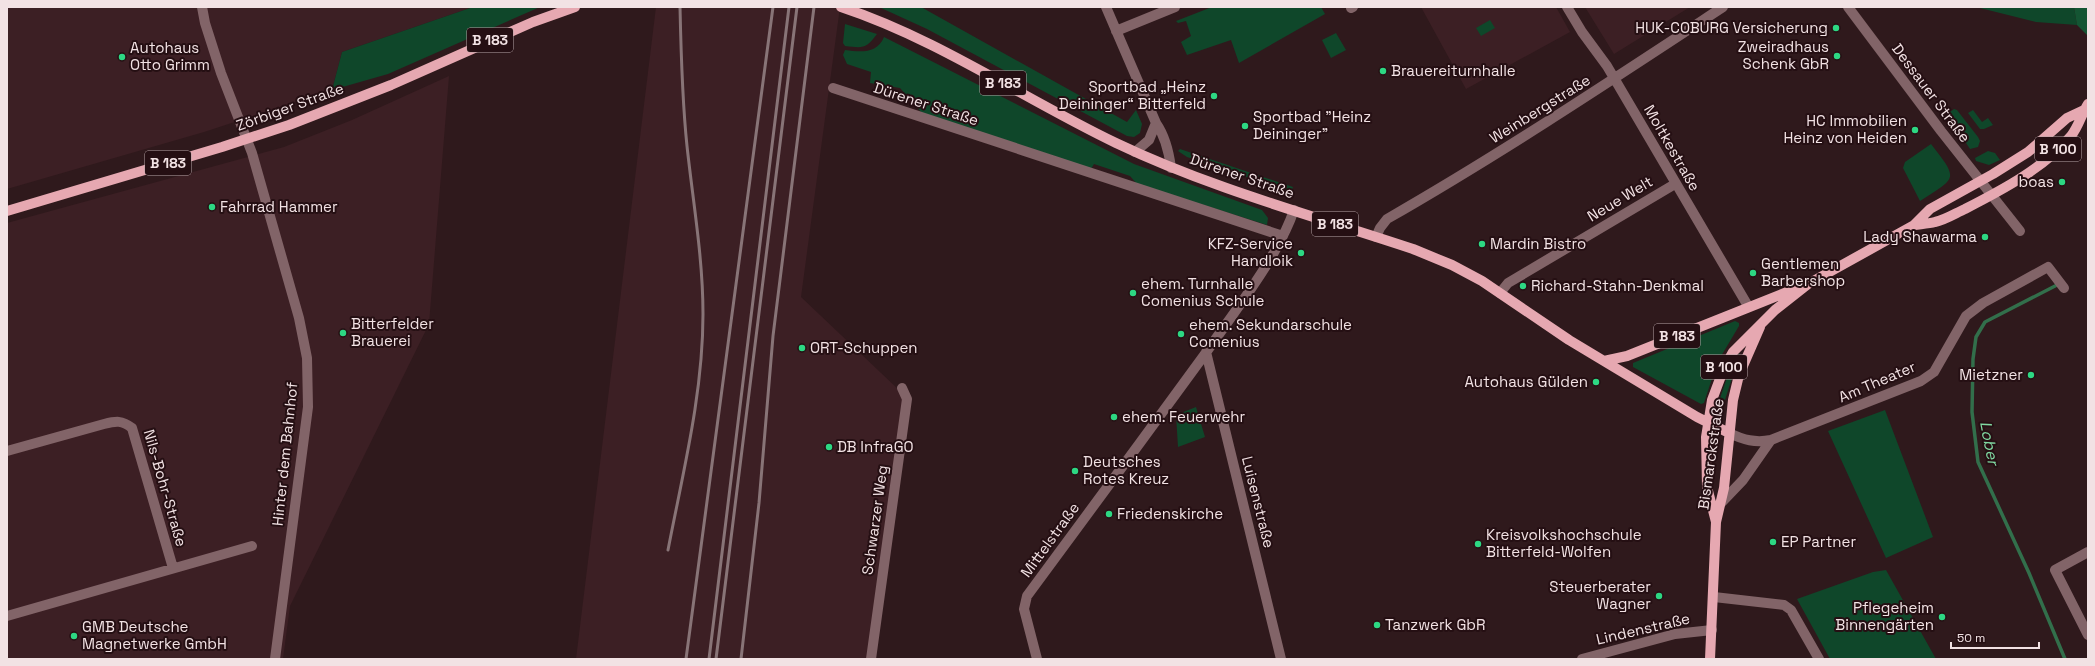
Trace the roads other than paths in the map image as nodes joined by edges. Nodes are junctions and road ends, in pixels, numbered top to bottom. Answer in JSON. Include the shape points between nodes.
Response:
{"nodes":[{"id":1,"x":202,"y":7,"type":"edge"},
{"id":2,"x":575,"y":7,"type":"edge"},
{"id":3,"x":841,"y":7,"type":"edge"},
{"id":4,"x":1106,"y":7,"type":"edge"},
{"id":5,"x":1175,"y":7,"type":"edge"},
{"id":6,"x":1567,"y":7,"type":"edge"},
{"id":7,"x":1723,"y":7,"type":"edge"},
{"id":8,"x":1848,"y":7,"type":"edge"},
{"id":9,"x":1116,"y":31,"type":"junction"},
{"id":10,"x":1615,"y":79,"type":"junction"},
{"id":11,"x":833,"y":88,"type":"dead end"},
{"id":12,"x":2086,"y":107,"type":"edge"},
{"id":13,"x":1156,"y":123,"type":"junction"},
{"id":14,"x":247,"y":139,"type":"junction"},
{"id":15,"x":1135,"y":152,"type":"junction"},
{"id":16,"x":1171,"y":168,"type":"junction"},
{"id":17,"x":1980,"y":182,"type":"junction"},
{"id":18,"x":1675,"y":184,"type":"junction"},
{"id":19,"x":1991,"y":196,"type":"junction"},
{"id":20,"x":1294,"y":210,"type":"junction"},
{"id":21,"x":7,"y":211,"type":"edge"},
{"id":22,"x":1914,"y":225,"type":"junction"},
{"id":23,"x":2020,"y":232,"type":"dead end"},
{"id":24,"x":1283,"y":236,"type":"junction"},
{"id":25,"x":1376,"y":237,"type":"junction"},
{"id":26,"x":1808,"y":284,"type":"junction"},
{"id":27,"x":2064,"y":288,"type":"dead end"},
{"id":28,"x":1500,"y":293,"type":"junction"},
{"id":29,"x":1748,"y":306,"type":"junction"},
{"id":30,"x":1762,"y":323,"type":"junction"},
{"id":31,"x":1206,"y":352,"type":"junction"},
{"id":32,"x":1604,"y":361,"type":"junction"},
{"id":33,"x":902,"y":388,"type":"dead end"},
{"id":34,"x":1708,"y":422,"type":"junction"},
{"id":35,"x":1729,"y":433,"type":"junction"},
{"id":36,"x":1771,"y":440,"type":"junction"},
{"id":37,"x":7,"y":452,"type":"edge"},
{"id":38,"x":1722,"y":502,"type":"junction"},
{"id":39,"x":1716,"y":522,"type":"junction"},
{"id":40,"x":252,"y":546,"type":"dead end"},
{"id":41,"x":2088,"y":552,"type":"edge"},
{"id":42,"x":173,"y":568,"type":"junction"},
{"id":43,"x":1714,"y":596,"type":"junction"},
{"id":44,"x":7,"y":616,"type":"edge"},
{"id":45,"x":1712,"y":630,"type":"junction"},
{"id":46,"x":2088,"y":635,"type":"edge"},
{"id":47,"x":275,"y":659,"type":"edge"},
{"id":48,"x":871,"y":659,"type":"edge"},
{"id":49,"x":1037,"y":659,"type":"edge"},
{"id":50,"x":1280,"y":659,"type":"edge"},
{"id":51,"x":1582,"y":659,"type":"edge"},
{"id":52,"x":1710,"y":659,"type":"edge"},
{"id":53,"x":1819,"y":659,"type":"edge"}],
"edges":[{"from":1,"to":14,"type":"street","name":"Hinter dem Bahnhof","via":[[219,68]]},
{"from":2,"to":14,"type":"main road","name":"Zörbiger Straße","number":"B 183","via":[[513,30],[391,85]]},
{"from":3,"to":15,"type":"main road","name":"Dürener Straße","number":"B 183","via":[[925,43]]},
{"from":4,"to":9,"type":"street"},
{"from":5,"to":9,"type":"street"},
{"from":6,"to":10,"type":"street","name":"Moltkestraße"},
{"from":7,"to":10,"type":"street","name":"Weinbergstraße"},
{"from":8,"to":17,"type":"street","name":"Dessauer Straße"},
{"from":9,"to":13,"type":"street"},
{"from":10,"to":18,"type":"street","name":"Moltkestraße"},
{"from":10,"to":25,"type":"street","name":"Weinbergstraße","via":[[1464,175],[1387,219]]},
{"from":11,"to":24,"type":"street","name":"Dürener Straße"},
{"from":12,"to":17,"type":"main road","number":"B 100","via":[[2068,118],[2028,152]]},
{"from":12,"to":19,"type":"main road","number":"B 100","via":[[2079,125],[2058,149]]},
{"from":13,"to":15,"type":"street","via":[[1149,140]]},
{"from":13,"to":16,"type":"street","via":[[1166,146]]},
{"from":14,"to":21,"type":"main road","name":"Zörbiger Straße","number":"B 183"},
{"from":14,"to":47,"type":"street","name":"Hinter dem Bahnhof","via":[[302,328],[308,374],[308,407]]},
{"from":15,"to":16,"type":"main road","name":"Dürener Straße","number":"B 183"},
{"from":16,"to":20,"type":"main road","name":"Dürener Straße","number":"B 183"},
{"from":17,"to":19,"type":"street","name":"Dessauer Straße"},
{"from":17,"to":22,"type":"main road","name":"Bismarckstraße","number":"B 100","via":[[1930,209]]},
{"from":18,"to":28,"type":"street","name":"Neue Welt","via":[[1508,283]]},
{"from":18,"to":29,"type":"street","name":"Moltkestraße"},
{"from":19,"to":22,"type":"main road","name":"Bismarckstraße","number":"B 100","via":[[1935,222]]},
{"from":19,"to":23,"type":"street","name":"Dessauer Straße"},
{"from":20,"to":24,"type":"street","name":"Mittelstraße"},
{"from":20,"to":25,"type":"main road","name":"Dürener Straße","number":"B 183"},
{"from":22,"to":26,"type":"main road","name":"Bismarckstraße","number":"B 100"},
{"from":24,"to":31,"type":"street","name":"Mittelstraße"},
{"from":25,"to":28,"type":"main road","name":"Dürener Straße","number":"B 183","via":[[1452,265]]},
{"from":26,"to":29,"type":"main road","number":"B 183"},
{"from":26,"to":30,"type":"main road","name":"Bismarckstraße","number":"B 100","via":[[1790,296]]},
{"from":27,"to":36,"type":"street","name":"Am Theater","via":[[2048,267],[1982,303],[1966,316],[1934,372],[1921,381]]},
{"from":28,"to":32,"type":"main road","name":"Dürener Straße","number":"B 183"},
{"from":29,"to":32,"type":"main road","number":"B 183","via":[[1627,356]]},
{"from":30,"to":34,"type":"main road","name":"Bismarckstraße","number":"B 100","via":[[1733,352],[1724,368],[1712,400]]},
{"from":30,"to":35,"type":"main road","name":"Bismarckstraße","number":"B 100","via":[[1739,375]]},
{"from":31,"to":49,"type":"street","name":"Mittelstraße","via":[[1027,596],[1024,609]]},
{"from":31,"to":50,"type":"street","name":"Luisenstraße"},
{"from":32,"to":34,"type":"main road","name":"Dürener Straße","number":"B 183"},
{"from":33,"to":48,"type":"street","name":"Schwarzer Weg","via":[[908,398]]},
{"from":34,"to":35,"type":"main road","name":"Dürener Straße","number":"B 183"},
{"from":34,"to":39,"type":"main road","name":"Bismarckstraße","number":"B 100","via":[[1705,453],[1707,487]]},
{"from":35,"to":36,"type":"street","name":"Am Theater","via":[[1759,443]]},
{"from":35,"to":38,"type":"main road","name":"Bismarckstraße","number":"B 100"},
{"from":36,"to":38,"type":"street","via":[[1743,480]]},
{"from":37,"to":42,"type":"street","name":"Nils-Bohr-Straße","via":[[117,421],[125,422],[132,428]]},
{"from":38,"to":39,"type":"main road","name":"Bismarckstraße","number":"B 100"},
{"from":39,"to":43,"type":"main road","name":"Bismarckstraße","number":"B 100"},
{"from":40,"to":42,"type":"street"},
{"from":41,"to":46,"type":"street","via":[[2055,570]]},
{"from":42,"to":44,"type":"street"},
{"from":43,"to":45,"type":"main road","name":"Bismarckstraße","number":"B 100"},
{"from":43,"to":53,"type":"street","via":[[1784,605],[1791,610]]},
{"from":45,"to":51,"type":"street","name":"Lindenstraße","via":[[1676,634]]},
{"from":45,"to":52,"type":"main road","name":"Bismarckstraße","number":"B 100"}]}
